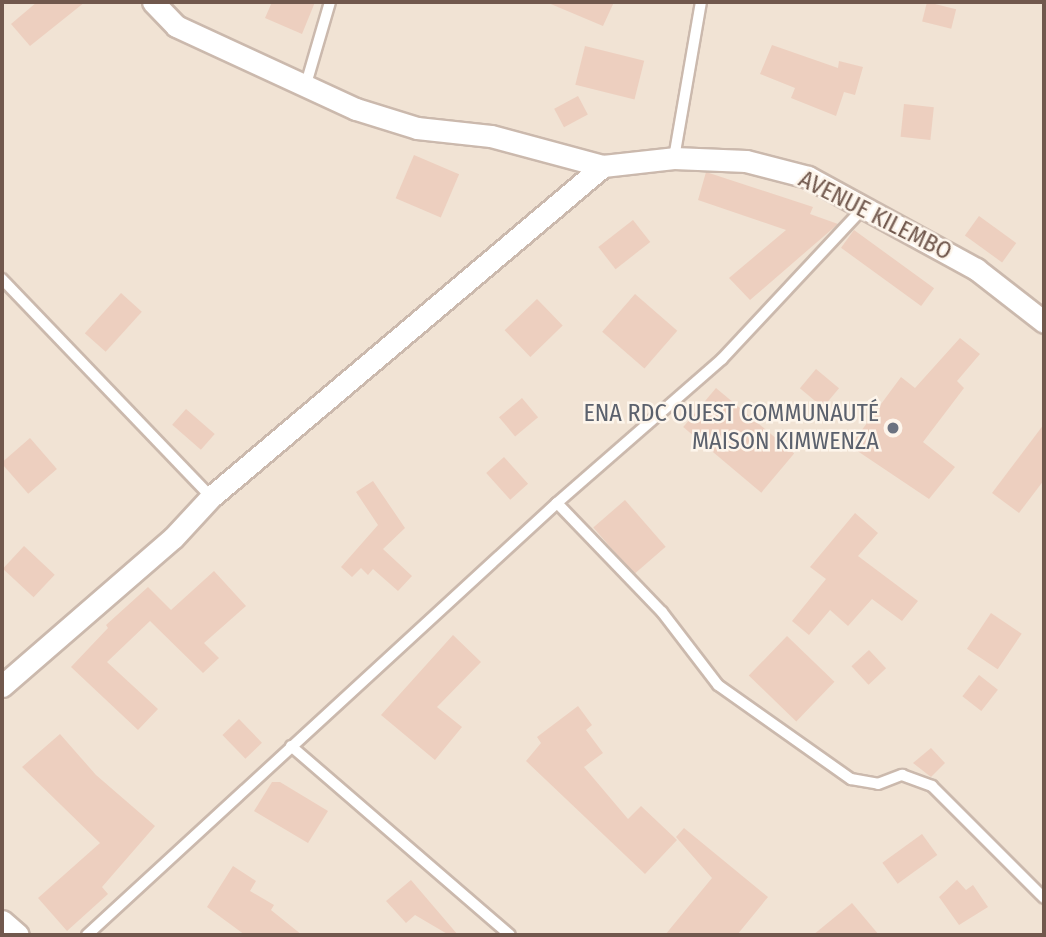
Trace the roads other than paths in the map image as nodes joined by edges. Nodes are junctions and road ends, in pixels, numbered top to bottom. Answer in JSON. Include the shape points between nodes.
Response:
{"nodes":[{"id":1,"x":153,"y":2,"type":"edge"},
{"id":2,"x":330,"y":2,"type":"edge"},
{"id":3,"x":701,"y":2,"type":"edge"},
{"id":4,"x":306,"y":84,"type":"junction"},
{"id":5,"x":674,"y":158,"type":"junction"},
{"id":6,"x":603,"y":166,"type":"junction"},
{"id":7,"x":866,"y":205,"type":"junction"},
{"id":8,"x":2,"y":279,"type":"edge"},
{"id":9,"x":1044,"y":323,"type":"edge"},
{"id":10,"x":211,"y":497,"type":"junction"},
{"id":11,"x":557,"y":503,"type":"junction"},
{"id":12,"x":2,"y":686,"type":"edge"},
{"id":13,"x":291,"y":746,"type":"junction"},
{"id":14,"x":1044,"y":898,"type":"edge"},
{"id":15,"x":2,"y":921,"type":"edge"},
{"id":16,"x":18,"y":935,"type":"edge"},
{"id":17,"x":87,"y":935,"type":"edge"},
{"id":18,"x":510,"y":935,"type":"edge"}],
"edges":[{"from":1,"to":4,"type":"street","via":[[176,26]]},
{"from":2,"to":4,"type":"lane"},
{"from":3,"to":5,"type":"lane"},
{"from":4,"to":6,"type":"street","via":[[356,109],[417,128],[491,136]]},
{"from":5,"to":6,"type":"street","name":"AVENUE KILEMBO"},
{"from":5,"to":7,"type":"street","name":"AVENUE KILEMBO","via":[[746,161],[808,177]]},
{"from":6,"to":10,"type":"street"},
{"from":7,"to":9,"type":"street","name":"AVENUE KILEMBO","via":[[976,269]]},
{"from":7,"to":11,"type":"lane","via":[[722,359]]},
{"from":8,"to":10,"type":"lane"},
{"from":10,"to":12,"type":"street","via":[[173,538]]},
{"from":11,"to":13,"type":"lane"},
{"from":11,"to":14,"type":"lane","via":[[662,612],[718,685],[851,779],[878,784],[902,775],[932,786]]},
{"from":13,"to":17,"type":"lane"},
{"from":13,"to":18,"type":"lane"},
{"from":15,"to":16,"type":"street"}]}
